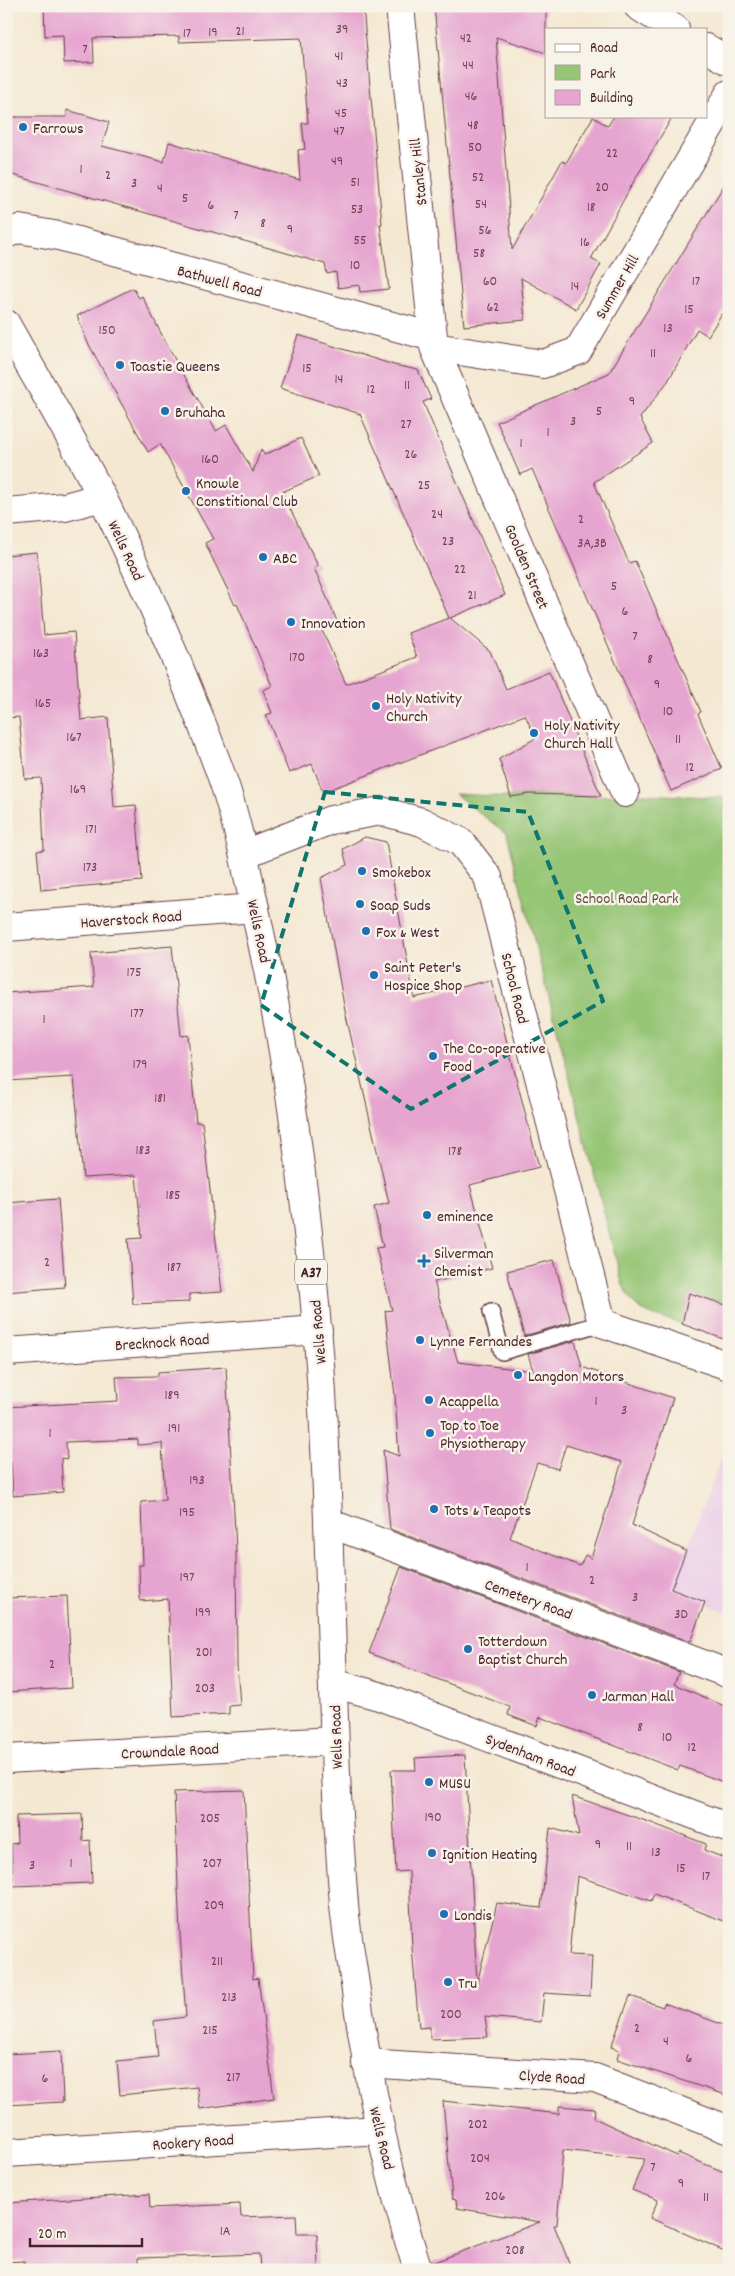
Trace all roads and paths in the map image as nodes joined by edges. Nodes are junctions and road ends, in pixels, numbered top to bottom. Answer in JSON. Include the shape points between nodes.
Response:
{"nodes":[{"id":1,"x":400,"y":6,"type":"edge"},
{"id":2,"x":638,"y":6,"type":"edge"},
{"id":3,"x":673,"y":28,"type":"edge"},
{"id":4,"x":708,"y":49,"type":"edge"},
{"id":5,"x":729,"y":61,"type":"edge"},
{"id":6,"x":729,"y":94,"type":"edge"},
{"id":7,"x":6,"y":234,"type":"edge"},
{"id":8,"x":6,"y":324,"type":"edge"},
{"id":9,"x":434,"y":342,"type":"junction"},
{"id":10,"x":102,"y":497,"type":"junction"},
{"id":11,"x":6,"y":512,"type":"edge"},
{"id":12,"x":625,"y":793,"type":"dead end"},
{"id":13,"x":244,"y":854,"type":"junction"},
{"id":14,"x":255,"y":908,"type":"junction"},
{"id":15,"x":6,"y":927,"type":"edge"},
{"id":16,"x":491,"y":1311,"type":"dead end"},
{"id":17,"x":602,"y":1323,"type":"junction"},
{"id":18,"x":318,"y":1330,"type":"junction"},
{"id":19,"x":6,"y":1352,"type":"edge"},
{"id":20,"x":729,"y":1366,"type":"edge"},
{"id":21,"x":329,"y":1523,"type":"junction"},
{"id":22,"x":729,"y":1674,"type":"edge"},
{"id":23,"x":333,"y":1683,"type":"junction"},
{"id":24,"x":334,"y":1741,"type":"junction"},
{"id":25,"x":6,"y":1759,"type":"edge"},
{"id":26,"x":729,"y":1828,"type":"edge"},
{"id":27,"x":366,"y":2063,"type":"junction"},
{"id":28,"x":380,"y":2130,"type":"junction"},
{"id":29,"x":729,"y":2130,"type":"edge"},
{"id":30,"x":6,"y":2153,"type":"edge"},
{"id":31,"x":418,"y":2270,"type":"edge"}],
"edges":[{"from":1,"to":9,"type":"main road","name":"Stanley Hill"},
{"from":2,"to":3,"type":"main road"},
{"from":4,"to":5,"type":"main road"},
{"from":6,"to":9,"type":"main road","name":"Summer Hill","via":[[578,351],[543,364]]},
{"from":7,"to":9,"type":"main road","name":"Bathwell Road","via":[[19,229],[59,236]]},
{"from":8,"to":10,"type":"main road","name":"Wells Road","number":"A37"},
{"from":9,"to":12,"type":"main road","name":"Goolden Street"},
{"from":10,"to":11,"type":"main road","via":[[65,507]]},
{"from":10,"to":13,"type":"main road","name":"Wells Road","number":"A37","via":[[143,582],[217,763]]},
{"from":13,"to":14,"type":"main road","name":"Wells Road","number":"A37"},
{"from":13,"to":17,"type":"main road","name":"School Road","via":[[331,820],[380,811],[422,822],[461,842],[488,877]]},
{"from":14,"to":15,"type":"main road","name":"Haverstock Road"},
{"from":14,"to":18,"type":"main road","name":"Wells Road","number":"A37","via":[[275,1000],[288,1083]]},
{"from":16,"to":17,"type":"lane","via":[[502,1352]]},
{"from":17,"to":20,"type":"main road"},
{"from":18,"to":19,"type":"main road","name":"Brecknock Road"},
{"from":18,"to":21,"type":"main road","name":"Wells Road","number":"A37"},
{"from":21,"to":22,"type":"main road","name":"Cemetery Road"},
{"from":21,"to":23,"type":"main road","name":"Wells Road","number":"A37"},
{"from":23,"to":24,"type":"main road","name":"Wells Road","number":"A37"},
{"from":23,"to":26,"type":"main road","name":"Sydenham Road","via":[[379,1696]]},
{"from":24,"to":25,"type":"main road","name":"Crowndale Road"},
{"from":24,"to":27,"type":"main road","name":"Wells Road","number":"A37","via":[[344,1909]]},
{"from":27,"to":28,"type":"main road","name":"Wells Road","number":"A37"},
{"from":27,"to":29,"type":"main road","name":"Clyde Road","via":[[595,2078]]},
{"from":28,"to":30,"type":"main road","name":"Rookery Road"},
{"from":28,"to":31,"type":"main road","name":"Wells Road","number":"A37"}]}
